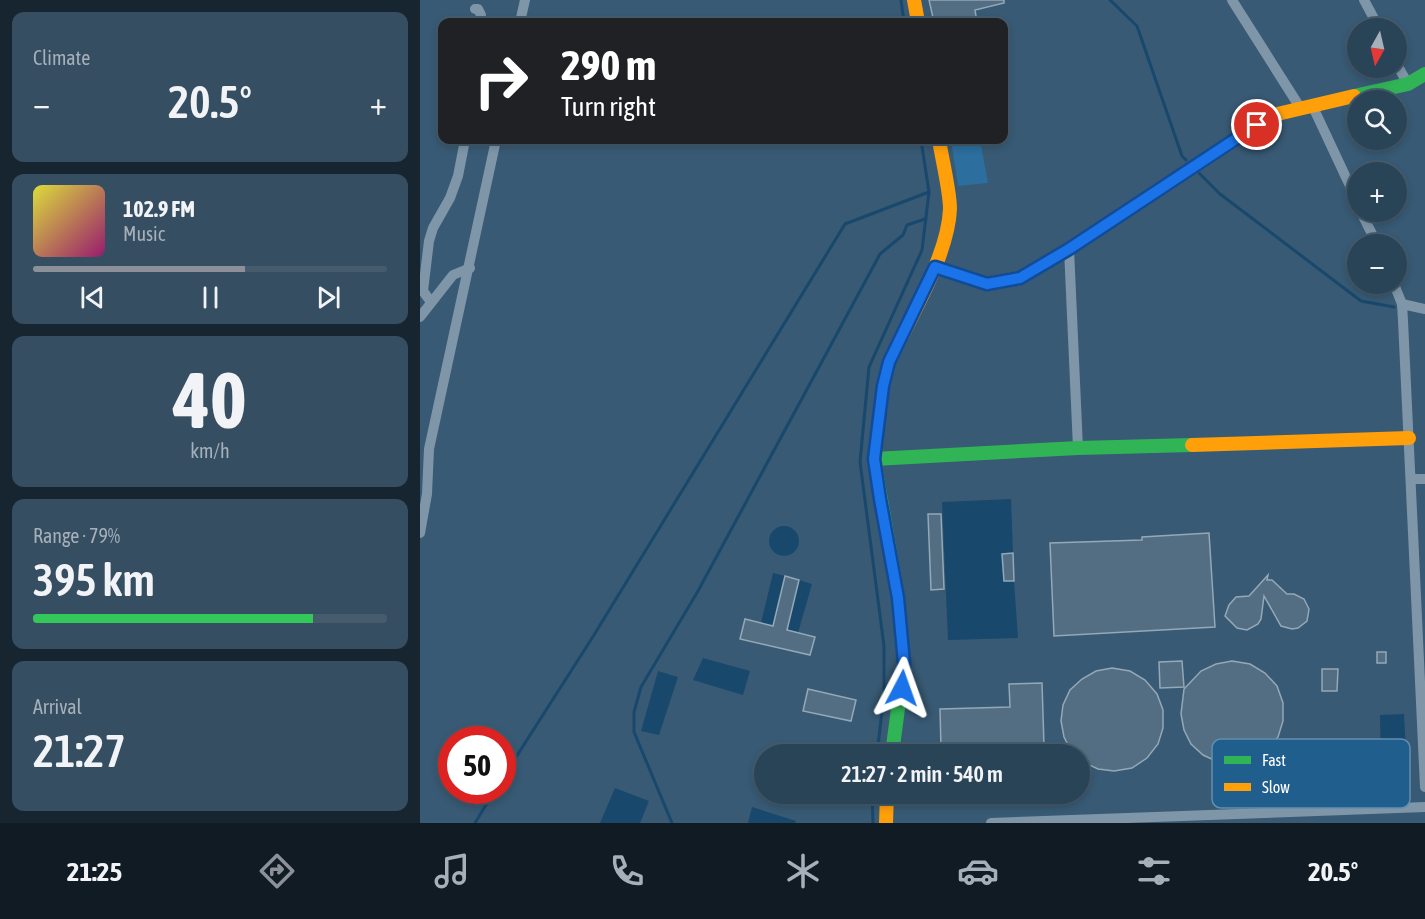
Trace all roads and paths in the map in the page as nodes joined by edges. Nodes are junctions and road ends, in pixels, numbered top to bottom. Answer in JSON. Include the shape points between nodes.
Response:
{"nodes":[{"id":1,"x":525,"y":0,"type":"edge"},
{"id":2,"x":914,"y":0,"type":"edge"},
{"id":3,"x":1232,"y":0,"type":"edge"},
{"id":4,"x":1364,"y":0,"type":"edge"},
{"id":5,"x":475,"y":9,"type":"dead end"},
{"id":6,"x":480,"y":18,"type":"edge"},
{"id":7,"x":521,"y":18,"type":"edge"},
{"id":8,"x":917,"y":18,"type":"edge"},
{"id":9,"x":1374,"y":18,"type":"edge"},
{"id":10,"x":1425,"y":74,"type":"edge"},
{"id":11,"x":1405,"y":78,"type":"edge"},
{"id":12,"x":1408,"y":84,"type":"junction"},
{"id":13,"x":1307,"y":108,"type":"junction"},
{"id":14,"x":464,"y":144,"type":"edge"},
{"id":15,"x":495,"y":144,"type":"edge"},
{"id":16,"x":940,"y":144,"type":"edge"},
{"id":17,"x":1347,"y":183,"type":"edge"},
{"id":18,"x":1069,"y":249,"type":"junction"},
{"id":19,"x":935,"y":267,"type":"junction"},
{"id":20,"x":470,"y":268,"type":"junction"},
{"id":21,"x":1398,"y":294,"type":"edge"},
{"id":22,"x":431,"y":302,"type":"junction"},
{"id":23,"x":1402,"y":304,"type":"junction"},
{"id":24,"x":1425,"y":309,"type":"edge"},
{"id":25,"x":420,"y":317,"type":"edge"},
{"id":26,"x":1409,"y":438,"type":"junction"},
{"id":27,"x":1078,"y":448,"type":"junction"},
{"id":28,"x":874,"y":459,"type":"junction"},
{"id":29,"x":1425,"y":478,"type":"edge"},
{"id":30,"x":1411,"y":479,"type":"junction"},
{"id":31,"x":420,"y":532,"type":"edge"},
{"id":32,"x":893,"y":744,"type":"edge"},
{"id":33,"x":1425,"y":787,"type":"edge"},
{"id":34,"x":887,"y":804,"type":"edge"},
{"id":35,"x":1425,"y":807,"type":"edge"},
{"id":36,"x":1398,"y":808,"type":"edge"},
{"id":37,"x":1410,"y":808,"type":"edge"},
{"id":38,"x":886,"y":823,"type":"edge"},
{"id":39,"x":991,"y":823,"type":"edge"}],
"edges":[{"from":1,"to":7,"type":"street"},
{"from":2,"to":8,"type":"street"},
{"from":3,"to":13,"type":"street"},
{"from":4,"to":9,"type":"street"},
{"from":5,"to":6,"type":"street"},
{"from":10,"to":12,"type":"street"},
{"from":11,"to":12,"type":"street"},
{"from":12,"to":13,"type":"street"},
{"from":13,"to":17,"type":"street"},
{"from":13,"to":18,"type":"street","via":[[1273,115]]},
{"from":14,"to":22,"type":"street","via":[[454,187],[429,241],[423,291]]},
{"from":15,"to":20,"type":"street"},
{"from":16,"to":19,"type":"street","via":[[950,208]]},
{"from":18,"to":19,"type":"street","via":[[1020,278],[1003,282],[987,284]]},
{"from":18,"to":27,"type":"street"},
{"from":19,"to":28,"type":"street","via":[[889,362]]},
{"from":20,"to":22,"type":"street","via":[[453,275]]},
{"from":20,"to":31,"type":"street","via":[[429,449],[428,494]]},
{"from":21,"to":23,"type":"street"},
{"from":22,"to":25,"type":"street"},
{"from":23,"to":24,"type":"street"},
{"from":23,"to":26,"type":"street"},
{"from":26,"to":27,"type":"street"},
{"from":26,"to":30,"type":"street"},
{"from":27,"to":28,"type":"street"},
{"from":28,"to":32,"type":"street","via":[[898,598],[904,663]]},
{"from":29,"to":30,"type":"street"},
{"from":30,"to":33,"type":"street"},
{"from":34,"to":38,"type":"street"},
{"from":35,"to":37,"type":"street"},
{"from":36,"to":39,"type":"street"}]}
